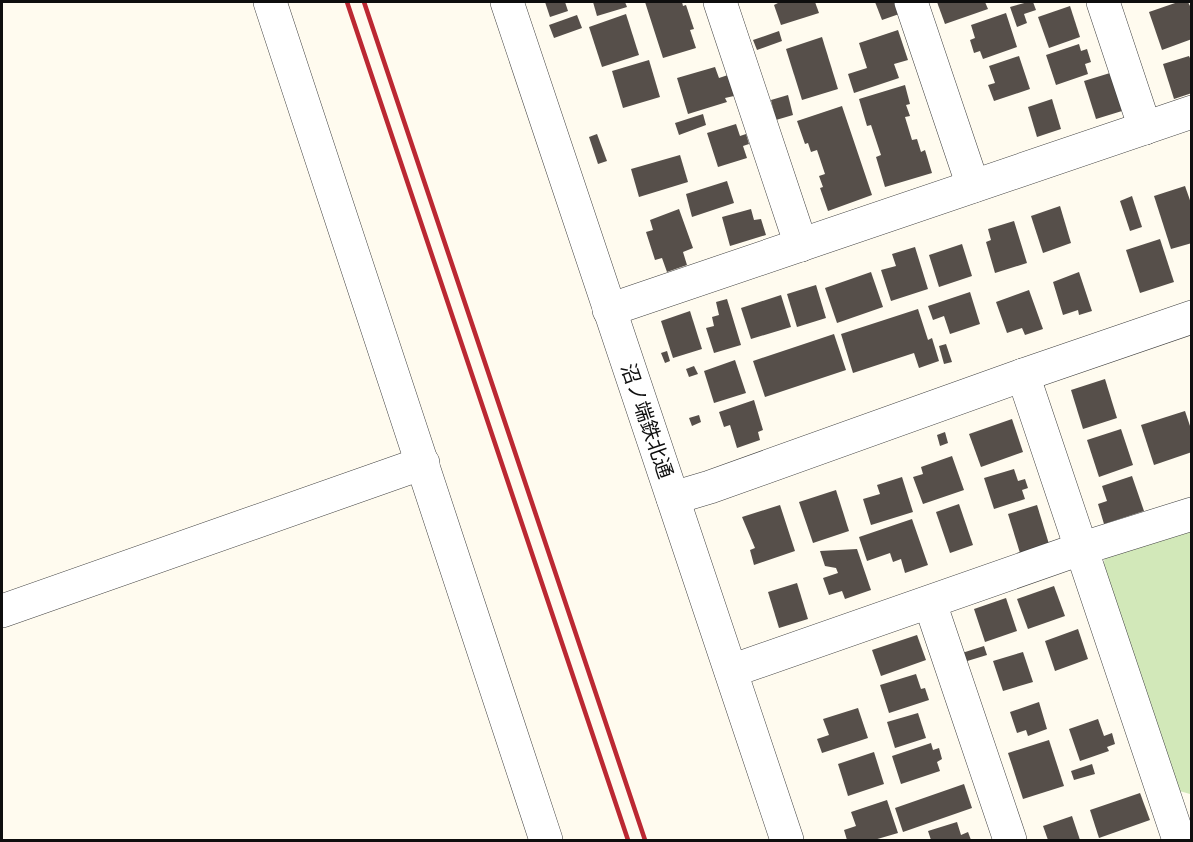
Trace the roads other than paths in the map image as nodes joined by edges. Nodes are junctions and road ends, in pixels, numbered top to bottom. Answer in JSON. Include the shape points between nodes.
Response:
{"nodes":[{"id":1,"x":270,"y":2,"type":"edge"},
{"id":2,"x":507,"y":2,"type":"edge"},
{"id":3,"x":720,"y":2,"type":"edge"},
{"id":4,"x":911,"y":2,"type":"edge"},
{"id":5,"x":1103,"y":2,"type":"edge"},
{"id":6,"x":1191,"y":112,"type":"edge"},
{"id":7,"x":1145,"y":128,"type":"junction"},
{"id":8,"x":973,"y":186,"type":"junction"},
{"id":9,"x":801,"y":245,"type":"junction"},
{"id":10,"x":609,"y":310,"type":"junction"},
{"id":11,"x":1191,"y":317,"type":"edge"},
{"id":12,"x":1023,"y":375,"type":"junction"},
{"id":13,"x":423,"y":463,"type":"junction"},
{"id":14,"x":673,"y":498,"type":"junction"},
{"id":15,"x":1191,"y":514,"type":"edge"},
{"id":16,"x":1080,"y":549,"type":"junction"},
{"id":17,"x":930,"y":603,"type":"junction"},
{"id":18,"x":2,"y":611,"type":"edge"},
{"id":19,"x":731,"y":671,"type":"junction"},
{"id":20,"x":1180,"y":820,"type":"edge"},
{"id":21,"x":546,"y":840,"type":"edge"},
{"id":22,"x":787,"y":840,"type":"edge"},
{"id":23,"x":1010,"y":840,"type":"edge"}],
"edges":[{"from":1,"to":13,"type":"street"},
{"from":2,"to":10,"type":"street","name":"沼ノ端鉄北通"},
{"from":3,"to":9,"type":"street"},
{"from":4,"to":8,"type":"street"},
{"from":5,"to":7,"type":"street"},
{"from":6,"to":7,"type":"street"},
{"from":7,"to":8,"type":"street"},
{"from":8,"to":9,"type":"street"},
{"from":9,"to":10,"type":"street"},
{"from":10,"to":14,"type":"street","name":"沼ノ端鉄北通"},
{"from":11,"to":12,"type":"street"},
{"from":12,"to":14,"type":"street"},
{"from":12,"to":16,"type":"street"},
{"from":13,"to":18,"type":"street"},
{"from":13,"to":21,"type":"street"},
{"from":14,"to":19,"type":"street","name":"沼ノ端鉄北通"},
{"from":15,"to":16,"type":"street"},
{"from":16,"to":17,"type":"street"},
{"from":16,"to":20,"type":"street"},
{"from":17,"to":19,"type":"street"},
{"from":17,"to":23,"type":"street"},
{"from":19,"to":22,"type":"street","name":"沼ノ端鉄北通"}]}
